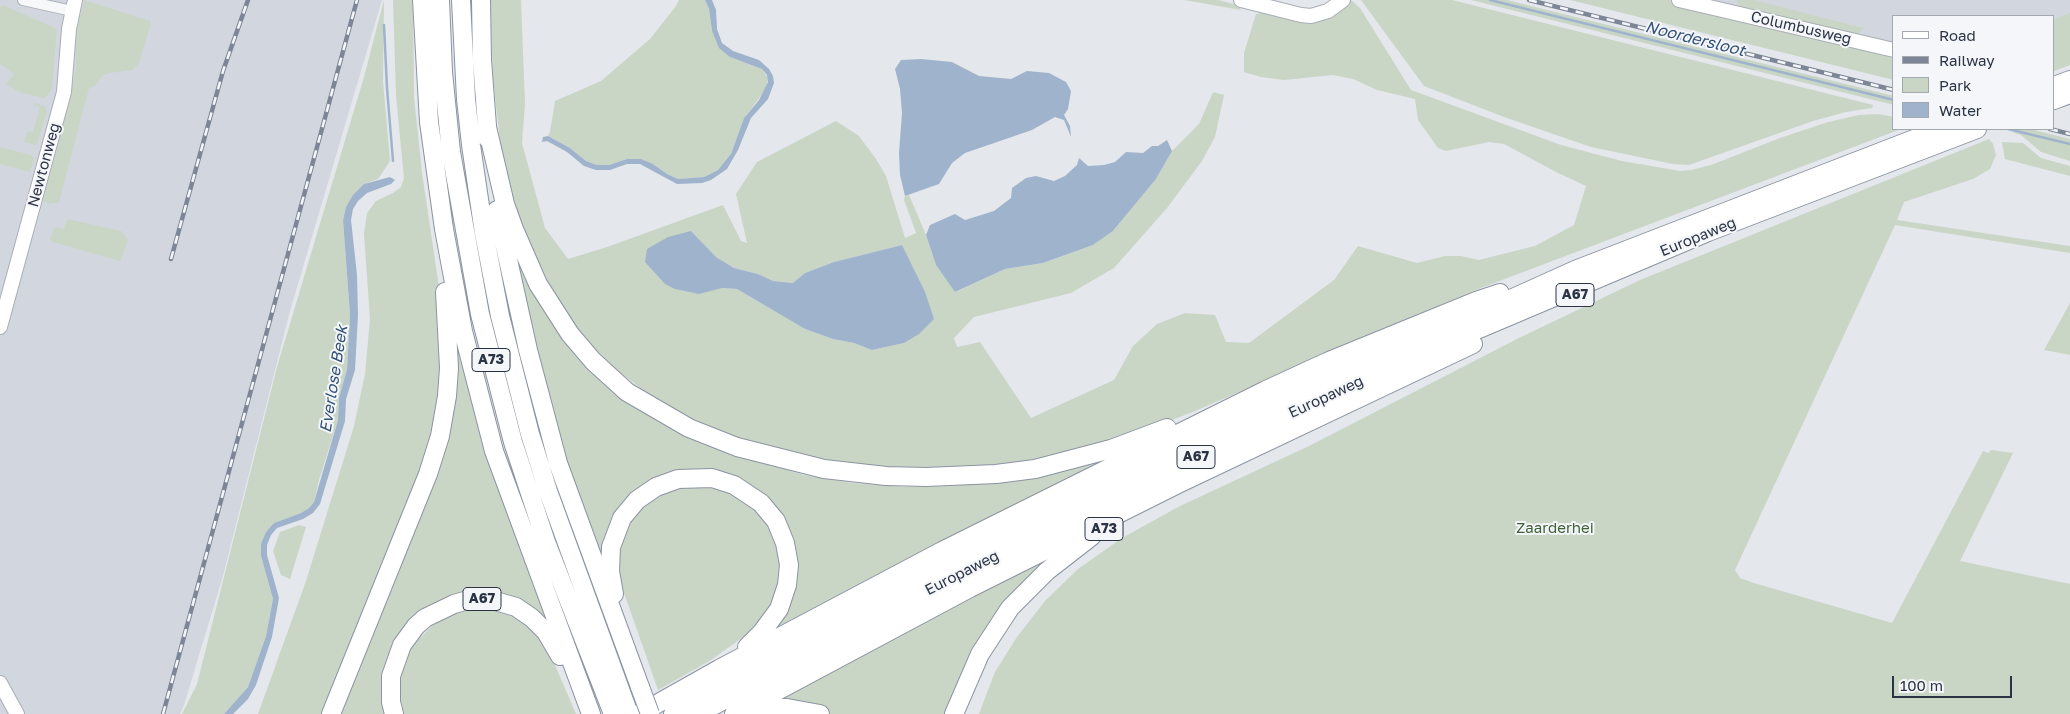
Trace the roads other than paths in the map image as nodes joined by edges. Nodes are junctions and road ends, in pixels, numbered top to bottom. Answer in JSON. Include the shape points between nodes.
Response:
{"nodes":[{"id":1,"x":23,"y":0,"type":"edge"},
{"id":2,"x":422,"y":0,"type":"edge"},
{"id":3,"x":440,"y":0,"type":"edge"},
{"id":4,"x":461,"y":0,"type":"edge"},
{"id":5,"x":481,"y":0,"type":"edge"},
{"id":6,"x":1241,"y":0,"type":"edge"},
{"id":7,"x":1343,"y":0,"type":"edge"},
{"id":8,"x":1683,"y":0,"type":"edge"},
{"id":9,"x":74,"y":6,"type":"edge"},
{"id":10,"x":1892,"y":50,"type":"edge"},
{"id":11,"x":2065,"y":85,"type":"edge"},
{"id":12,"x":2055,"y":100,"type":"edge"},
{"id":13,"x":2055,"y":101,"type":"edge"},
{"id":14,"x":2070,"y":106,"type":"edge"},
{"id":15,"x":487,"y":128,"type":"junction"},
{"id":16,"x":1972,"y":130,"type":"edge"},
{"id":17,"x":1940,"y":136,"type":"edge"},
{"id":18,"x":444,"y":230,"type":"junction"},
{"id":19,"x":1708,"y":232,"type":"junction"},
{"id":20,"x":1575,"y":270,"type":"junction"},
{"id":21,"x":0,"y":327,"type":"edge"},
{"id":22,"x":1266,"y":390,"type":"junction"},
{"id":23,"x":1180,"y":483,"type":"junction"},
{"id":24,"x":620,"y":634,"type":"junction"},
{"id":25,"x":719,"y":669,"type":"junction"},
{"id":26,"x":0,"y":683,"type":"edge"},
{"id":27,"x":615,"y":705,"type":"edge"},
{"id":28,"x":17,"y":714,"type":"edge"},
{"id":29,"x":331,"y":714,"type":"edge"},
{"id":30,"x":394,"y":714,"type":"edge"},
{"id":31,"x":591,"y":714,"type":"edge"},
{"id":32,"x":629,"y":714,"type":"edge"},
{"id":33,"x":640,"y":714,"type":"edge"},
{"id":34,"x":650,"y":714,"type":"edge"},
{"id":35,"x":673,"y":714,"type":"edge"},
{"id":36,"x":698,"y":714,"type":"edge"},
{"id":37,"x":734,"y":714,"type":"edge"},
{"id":38,"x":748,"y":714,"type":"edge"},
{"id":39,"x":820,"y":714,"type":"edge"},
{"id":40,"x":954,"y":714,"type":"edge"}],
"edges":[{"from":1,"to":9,"type":"street"},
{"from":2,"to":18,"type":"highway","number":"A73","via":[[428,112]]},
{"from":3,"to":27,"type":"highway","number":"A73","via":[[451,152],[482,323],[516,451],[546,542]]},
{"from":4,"to":27,"type":"highway","number":"A73","via":[[470,146],[500,316],[515,380]]},
{"from":5,"to":15,"type":"highway","number":"A73"},
{"from":6,"to":7,"type":"street","via":[[1311,16],[1328,11]]},
{"from":8,"to":10,"type":"street","name":"Columbusweg"},
{"from":9,"to":21,"type":"street","name":"Newtonweg","via":[[64,92]]},
{"from":11,"to":12,"type":"highway"},
{"from":13,"to":14,"type":"street"},
{"from":15,"to":22,"type":"highway","number":"A67","via":[[514,229],[538,284],[570,334],[593,361],[627,392],[690,428],[737,447],[824,468],[886,476],[996,474],[1035,469],[1111,449]]},
{"from":15,"to":24,"type":"highway","number":"A73","via":[[502,233],[546,424],[576,517]]},
{"from":16,"to":17,"type":"highway","name":"Europaweg","number":"A67"},
{"from":17,"to":19,"type":"highway","name":"Europaweg","number":"A67"},
{"from":17,"to":20,"type":"highway","name":"Europaweg","number":"A67","via":[[1917,138]]},
{"from":18,"to":29,"type":"highway","number":"A73","via":[[449,368],[440,436],[428,474]]},
{"from":18,"to":31,"type":"highway","number":"A73","via":[[463,332],[494,451]]},
{"from":19,"to":23,"type":"highway","number":"A67"},
{"from":19,"to":36,"type":"highway","name":"Europaweg","number":"A67","via":[[1408,359],[1220,445],[956,575]]},
{"from":20,"to":22,"type":"highway","number":"A67","via":[[1476,301],[1329,360]]},
{"from":20,"to":35,"type":"highway","name":"Europaweg","number":"A67","via":[[1117,481],[952,564]]},
{"from":22,"to":25,"type":"highway","number":"A67","via":[[942,552]]},
{"from":23,"to":37,"type":"highway","number":"A67","via":[[970,588]]},
{"from":23,"to":40,"type":"highway","number":"A73","via":[[1088,538],[1047,571],[1010,608],[980,654]]},
{"from":24,"to":25,"type":"highway","number":"A73","via":[[610,561],[613,538],[622,518],[637,500],[666,483],[690,478],[722,480],[753,496],[769,512],[782,532],[789,565],[785,594],[774,616],[754,641]]},
{"from":24,"to":34,"type":"highway","number":"A73","bridge":true},
{"from":25,"to":33,"type":"highway","number":"A67"},
{"from":26,"to":28,"type":"street"},
{"from":27,"to":32,"type":"highway","number":"A73"},
{"from":30,"to":31,"type":"highway","number":"A67","via":[[391,676],[397,655],[410,634],[437,610],[479,599],[516,607],[538,624],[552,640]]},
{"from":38,"to":39,"type":"highway","via":[[769,708]]}]}
